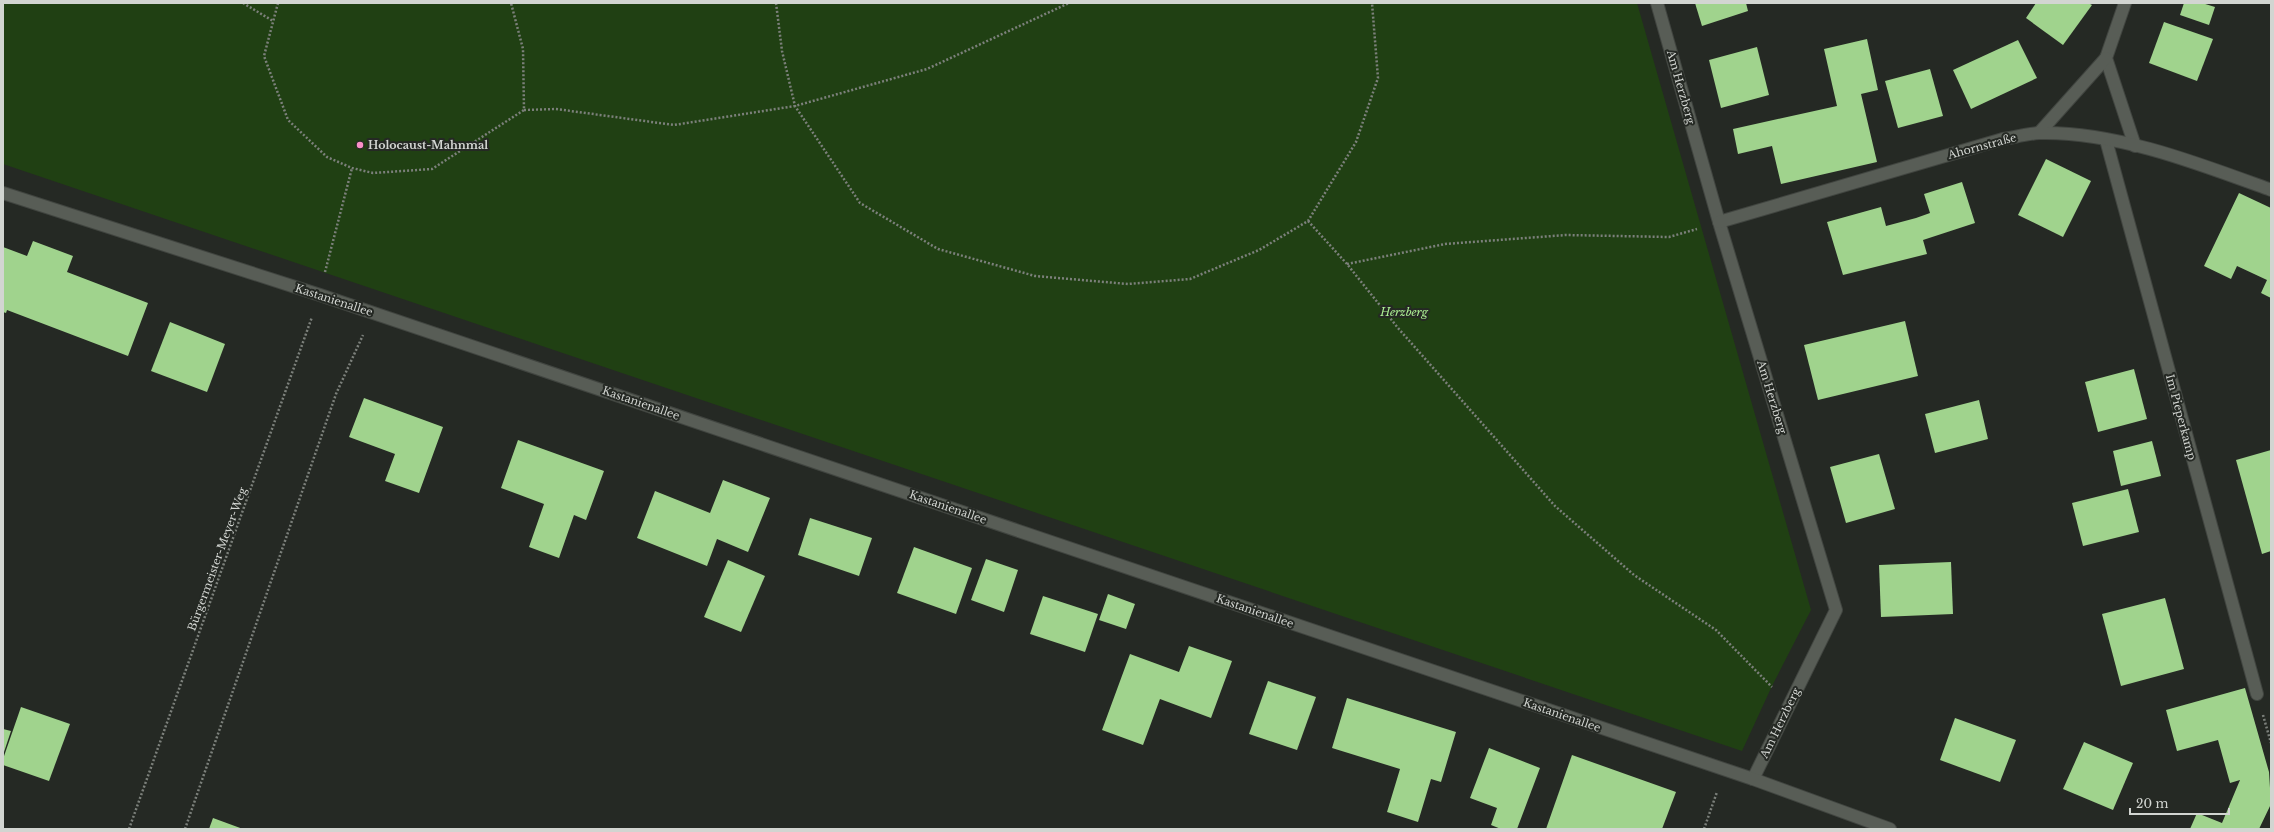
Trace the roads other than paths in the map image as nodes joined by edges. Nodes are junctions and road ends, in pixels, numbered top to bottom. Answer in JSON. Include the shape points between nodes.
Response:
{"nodes":[{"id":1,"x":1657,"y":3,"type":"edge"},
{"id":2,"x":2125,"y":3,"type":"edge"},
{"id":3,"x":2106,"y":58,"type":"junction"},
{"id":4,"x":2038,"y":133,"type":"junction"},
{"id":5,"x":2106,"y":140,"type":"junction"},
{"id":6,"x":2135,"y":146,"type":"junction"},
{"id":7,"x":2271,"y":190,"type":"edge"},
{"id":8,"x":3,"y":193,"type":"edge"},
{"id":9,"x":1719,"y":222,"type":"junction"},
{"id":10,"x":2257,"y":694,"type":"road end"},
{"id":11,"x":1753,"y":779,"type":"junction"},
{"id":12,"x":1890,"y":829,"type":"edge"}],
"edges":[{"from":1,"to":9,"type":"street","name":"Am Herzberg"},
{"from":2,"to":3,"type":"street"},
{"from":3,"to":4,"type":"street"},
{"from":3,"to":6,"type":"street"},
{"from":4,"to":5,"type":"street","name":"Ahornstraße"},
{"from":4,"to":9,"type":"street","name":"Ahornstraße","via":[[2003,139]]},
{"from":5,"to":6,"type":"street","name":"Ahornstraße"},
{"from":5,"to":10,"type":"street","name":"Im Pieperkamp"},
{"from":6,"to":7,"type":"street","name":"Ahornstraße","via":[[2182,158]]},
{"from":8,"to":11,"type":"street","name":"Kastanienallee","via":[[371,312]]},
{"from":9,"to":11,"type":"street","name":"Am Herzberg","via":[[1836,610]]},
{"from":11,"to":12,"type":"street","name":"Kastanienallee"}]}
